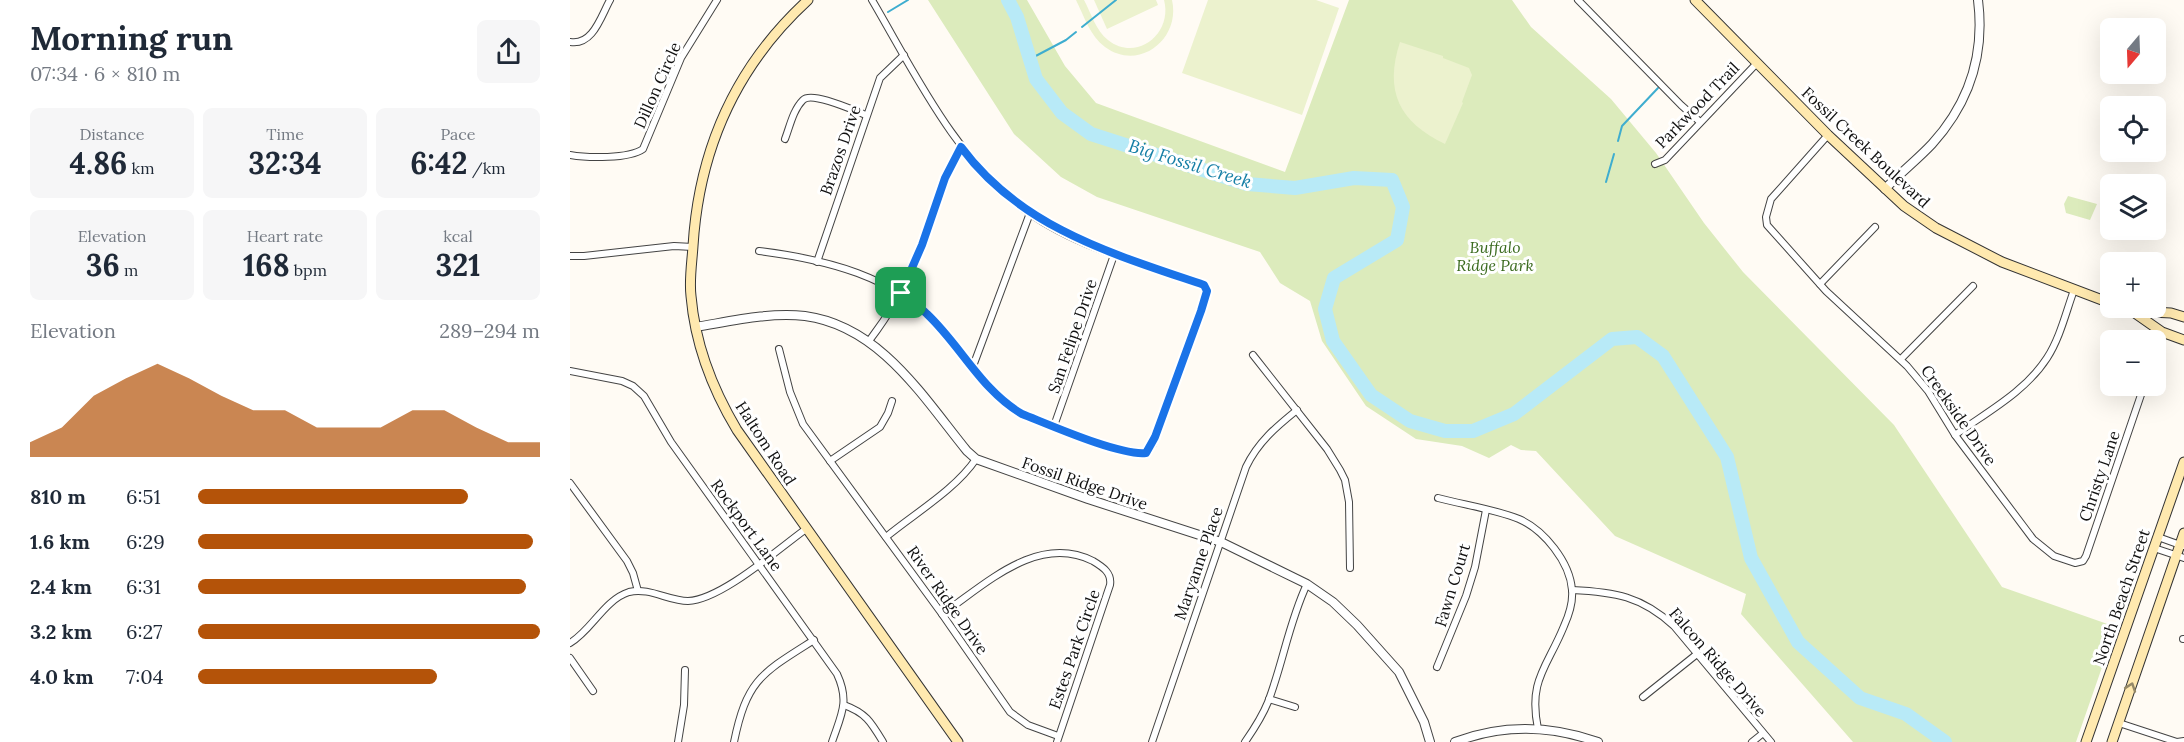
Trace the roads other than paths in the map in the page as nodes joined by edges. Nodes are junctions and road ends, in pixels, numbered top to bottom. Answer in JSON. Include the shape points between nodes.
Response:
{"nodes":[{"id":1,"x":610,"y":0,"type":"edge"},
{"id":2,"x":717,"y":0,"type":"edge"},
{"id":3,"x":808,"y":0,"type":"edge"},
{"id":4,"x":872,"y":0,"type":"edge"},
{"id":5,"x":1578,"y":0,"type":"edge"},
{"id":6,"x":1695,"y":0,"type":"edge"},
{"id":7,"x":1978,"y":0,"type":"edge"},
{"id":8,"x":570,"y":42,"type":"edge"},
{"id":9,"x":904,"y":55,"type":"junction"},
{"id":10,"x":1757,"y":63,"type":"junction"},
{"id":11,"x":866,"y":115,"type":"junction"},
{"id":12,"x":1700,"y":122,"type":"junction"},
{"id":13,"x":1828,"y":135,"type":"junction"},
{"id":14,"x":785,"y":139,"type":"dead end"},
{"id":15,"x":961,"y":147,"type":"junction"},
{"id":16,"x":570,"y":155,"type":"edge"},
{"id":17,"x":1654,"y":164,"type":"dead end"},
{"id":18,"x":1885,"y":189,"type":"junction"},
{"id":19,"x":1030,"y":213,"type":"junction"},
{"id":20,"x":1875,"y":227,"type":"dead end"},
{"id":21,"x":693,"y":247,"type":"junction"},
{"id":22,"x":759,"y":251,"type":"dead end"},
{"id":23,"x":1114,"y":255,"type":"junction"},
{"id":24,"x":570,"y":256,"type":"edge"},
{"id":25,"x":817,"y":262,"type":"junction"},
{"id":26,"x":1820,"y":284,"type":"junction"},
{"id":27,"x":1973,"y":286,"type":"dead end"},
{"id":28,"x":2074,"y":290,"type":"junction"},
{"id":29,"x":901,"y":293,"type":"junction"},
{"id":30,"x":2100,"y":299,"type":"edge"},
{"id":31,"x":2166,"y":313,"type":"edge"},
{"id":32,"x":2184,"y":317,"type":"edge"},
{"id":33,"x":2141,"y":318,"type":"edge"},
{"id":34,"x":696,"y":327,"type":"junction"},
{"id":35,"x":2159,"y":330,"type":"edge"},
{"id":36,"x":2166,"y":333,"type":"edge"},
{"id":37,"x":2184,"y":340,"type":"edge"},
{"id":38,"x":869,"y":341,"type":"junction"},
{"id":39,"x":779,"y":349,"type":"dead end"},
{"id":40,"x":1253,"y":355,"type":"dead end"},
{"id":41,"x":1901,"y":359,"type":"junction"},
{"id":42,"x":972,"y":369,"type":"junction"},
{"id":43,"x":570,"y":371,"type":"edge"},
{"id":44,"x":2141,"y":396,"type":"edge"},
{"id":45,"x":892,"y":401,"type":"dead end"},
{"id":46,"x":1297,"y":410,"type":"junction"},
{"id":47,"x":1054,"y":426,"type":"junction"},
{"id":48,"x":1955,"y":435,"type":"junction"},
{"id":49,"x":976,"y":459,"type":"junction"},
{"id":50,"x":830,"y":461,"type":"junction"},
{"id":51,"x":2184,"y":462,"type":"edge"},
{"id":52,"x":570,"y":483,"type":"edge"},
{"id":53,"x":1438,"y":498,"type":"dead end"},
{"id":54,"x":1486,"y":510,"type":"junction"},
{"id":55,"x":806,"y":529,"type":"junction"},
{"id":56,"x":2184,"y":533,"type":"edge"},
{"id":57,"x":886,"y":537,"type":"junction"},
{"id":58,"x":2158,"y":537,"type":"junction"},
{"id":59,"x":1221,"y":542,"type":"junction"},
{"id":60,"x":2182,"y":545,"type":"edge"},
{"id":61,"x":2154,"y":548,"type":"junction"},
{"id":62,"x":2180,"y":557,"type":"edge"},
{"id":63,"x":2068,"y":562,"type":"joint"},
{"id":64,"x":759,"y":564,"type":"junction"},
{"id":65,"x":1350,"y":568,"type":"dead end"},
{"id":66,"x":1307,"y":584,"type":"junction"},
{"id":67,"x":1572,"y":590,"type":"junction"},
{"id":68,"x":638,"y":591,"type":"junction"},
{"id":69,"x":942,"y":614,"type":"junction"},
{"id":70,"x":813,"y":640,"type":"junction"},
{"id":71,"x":570,"y":643,"type":"edge"},
{"id":72,"x":1697,"y":654,"type":"junction"},
{"id":73,"x":570,"y":658,"type":"edge"},
{"id":74,"x":1437,"y":666,"type":"dead end"},
{"id":75,"x":685,"y":670,"type":"dead end"},
{"id":76,"x":592,"y":691,"type":"dead end"},
{"id":77,"x":1643,"y":697,"type":"dead end"},
{"id":78,"x":1269,"y":699,"type":"junction"},
{"id":79,"x":844,"y":705,"type":"junction"},
{"id":80,"x":1296,"y":707,"type":"dead end"},
{"id":81,"x":2119,"y":723,"type":"junction"},
{"id":82,"x":1538,"y":729,"type":"junction"},
{"id":83,"x":1762,"y":734,"type":"junction"},
{"id":84,"x":1057,"y":739,"type":"edge"},
{"id":85,"x":2184,"y":741,"type":"edge"},
{"id":86,"x":678,"y":742,"type":"edge"},
{"id":87,"x":734,"y":742,"type":"edge"},
{"id":88,"x":832,"y":742,"type":"edge"},
{"id":89,"x":883,"y":742,"type":"edge"},
{"id":90,"x":958,"y":742,"type":"edge"},
{"id":91,"x":1152,"y":742,"type":"edge"},
{"id":92,"x":1245,"y":742,"type":"edge"},
{"id":93,"x":1430,"y":742,"type":"edge"},
{"id":94,"x":1455,"y":742,"type":"edge"},
{"id":95,"x":1598,"y":742,"type":"edge"},
{"id":96,"x":1752,"y":742,"type":"edge"},
{"id":97,"x":1771,"y":742,"type":"edge"},
{"id":98,"x":2086,"y":742,"type":"edge"},
{"id":99,"x":2112,"y":742,"type":"edge"}],
"edges":[{"from":1,"to":8,"type":"street","via":[[591,36]]},
{"from":2,"to":16,"type":"street","name":"Dillon Circle","via":[[681,58],[640,152]]},
{"from":3,"to":21,"type":"main road","name":"Haltom Road","via":[[786,20],[746,72],[720,122],[695,211]]},
{"from":4,"to":9,"type":"street"},
{"from":5,"to":12,"type":"street"},
{"from":6,"to":10,"type":"main road","name":"Fossil Creek Boulevard"},
{"from":7,"to":18,"type":"street","via":[[1979,56],[1972,82],[1933,143]]},
{"from":9,"to":11,"type":"street","name":"Brazos Drive","via":[[880,78]]},
{"from":9,"to":15,"type":"street"},
{"from":10,"to":12,"type":"street","name":"Parkwood Trail"},
{"from":10,"to":13,"type":"main road","name":"Fossil Creek Boulevard"},
{"from":11,"to":14,"type":"street","via":[[808,97],[793,116]]},
{"from":11,"to":25,"type":"street","name":"Brazos Drive"},
{"from":12,"to":17,"type":"street","name":"Parkwood Trail","via":[[1665,160]]},
{"from":13,"to":18,"type":"main road","name":"Fossil Creek Boulevard"},
{"from":13,"to":26,"type":"street","name":"Creekside Drive","via":[[1769,204],[1766,217],[1767,225]]},
{"from":15,"to":19,"type":"street"},
{"from":15,"to":29,"type":"street","via":[[945,178]]},
{"from":18,"to":28,"type":"main road","name":"Fossil Creek Boulevard","via":[[1904,206],[1964,244]]},
{"from":19,"to":23,"type":"street"},
{"from":19,"to":42,"type":"street"},
{"from":20,"to":26,"type":"street"},
{"from":21,"to":24,"type":"street"},
{"from":21,"to":34,"type":"main road","name":"Haltom Road","via":[[690,294]]},
{"from":22,"to":25,"type":"street"},
{"from":23,"to":47,"type":"street","name":"San Felipe Drive"},
{"from":23,"to":47,"type":"street","via":[[1204,285],[1207,291],[1201,311],[1146,453],[1119,450]]},
{"from":25,"to":29,"type":"street","via":[[863,275]]},
{"from":26,"to":41,"type":"street","name":"Creekside Drive"},
{"from":27,"to":41,"type":"street"},
{"from":28,"to":30,"type":"main road","name":"Fossil Creek Boulevard"},
{"from":28,"to":48,"type":"street","via":[[2054,345],[2031,379]]},
{"from":29,"to":38,"type":"street"},
{"from":29,"to":42,"type":"street","via":[[926,313]]},
{"from":31,"to":32,"type":"main road"},
{"from":33,"to":35,"type":"main road"},
{"from":34,"to":38,"type":"street","name":"Fossil Ridge Drive","via":[[775,315],[807,316]]},
{"from":34,"to":55,"type":"main road","name":"Haltom Road","via":[[725,410]]},
{"from":36,"to":37,"type":"main road"},
{"from":38,"to":49,"type":"street","name":"Fossil Ridge Drive","via":[[900,369]]},
{"from":39,"to":50,"type":"street","name":"River Ridge Drive","via":[[796,409]]},
{"from":40,"to":46,"type":"street"},
{"from":41,"to":48,"type":"street","name":"Creekside Drive","via":[[1928,391]]},
{"from":42,"to":47,"type":"street","via":[[1011,408]]},
{"from":43,"to":64,"type":"street","name":"Rockport Lane","via":[[622,381],[644,396],[671,442]]},
{"from":44,"to":63,"type":"street","name":"Christy Lane","via":[[2086,556],[2083,561]]},
{"from":45,"to":50,"type":"street","via":[[880,427]]},
{"from":46,"to":59,"type":"street","name":"Maryanne Place","via":[[1267,435],[1253,454]]},
{"from":46,"to":65,"type":"street","via":[[1345,480]]},
{"from":48,"to":63,"type":"street","name":"Creekside Drive","via":[[2034,539],[2046,551]]},
{"from":49,"to":57,"type":"street","via":[[955,484]]},
{"from":49,"to":59,"type":"street","name":"Fossil Ridge Drive"},
{"from":50,"to":57,"type":"street","name":"River Ridge Drive"},
{"from":51,"to":58,"type":"main road","name":"North Beach Street"},
{"from":52,"to":68,"type":"street","via":[[627,561]]},
{"from":53,"to":54,"type":"street"},
{"from":54,"to":67,"type":"street","via":[[1518,519],[1540,534],[1559,555]]},
{"from":54,"to":74,"type":"street","name":"Fawn Court","via":[[1466,596]]},
{"from":55,"to":64,"type":"street"},
{"from":55,"to":90,"type":"main road","name":"Haltom Road"},
{"from":56,"to":60,"type":"main road"},
{"from":57,"to":69,"type":"street","name":"River Ridge Drive"},
{"from":58,"to":60,"type":"street"},
{"from":58,"to":61,"type":"main road","name":"North Beach Street"},
{"from":59,"to":66,"type":"street","name":"Fossil Ridge Drive"},
{"from":59,"to":91,"type":"street","name":"Maryanne Place"},
{"from":60,"to":62,"type":"main road"},
{"from":61,"to":62,"type":"street"},
{"from":61,"to":98,"type":"main road","name":"North Beach Street"},
{"from":81,"to":62,"type":"main road","one_way":true},
{"from":64,"to":68,"type":"street","via":[[715,594],[700,599],[676,600]]},
{"from":64,"to":70,"type":"street","name":"Rockport Lane"},
{"from":66,"to":78,"type":"street"},
{"from":66,"to":93,"type":"street","name":"Fossil Ridge Drive","via":[[1358,625],[1399,672]]},
{"from":67,"to":72,"type":"street","name":"Falcon Ridge Drive","via":[[1606,592],[1646,604],[1674,626]]},
{"from":67,"to":82,"type":"street","via":[[1566,623],[1538,681],[1534,709]]},
{"from":68,"to":71,"type":"street","via":[[618,598]]},
{"from":69,"to":84,"type":"street","name":"River Ridge Drive","via":[[1010,712]]},
{"from":69,"to":84,"type":"street","name":"Estes Park Circle","via":[[1012,566],[1036,556],[1071,555],[1090,560],[1108,572],[1110,585]]},
{"from":70,"to":79,"type":"street","name":"Rockport Lane","via":[[837,674]]},
{"from":70,"to":87,"type":"street","via":[[762,675],[744,702]]},
{"from":72,"to":77,"type":"street"},
{"from":72,"to":83,"type":"street","name":"Falcon Ridge Drive"},
{"from":73,"to":76,"type":"street"},
{"from":75,"to":86,"type":"street"},
{"from":78,"to":80,"type":"street"},
{"from":78,"to":92,"type":"street"},
{"from":79,"to":88,"type":"street","name":"Rockport Lane"},
{"from":79,"to":89,"type":"street","via":[[859,710]]},
{"from":81,"to":85,"type":"street"},
{"from":81,"to":99,"type":"main road"},
{"from":82,"to":94,"type":"street","via":[[1502,730]]},
{"from":82,"to":95,"type":"street","via":[[1569,732]]},
{"from":83,"to":96,"type":"street"},
{"from":83,"to":97,"type":"street","name":"Falcon Ridge Drive"}]}
